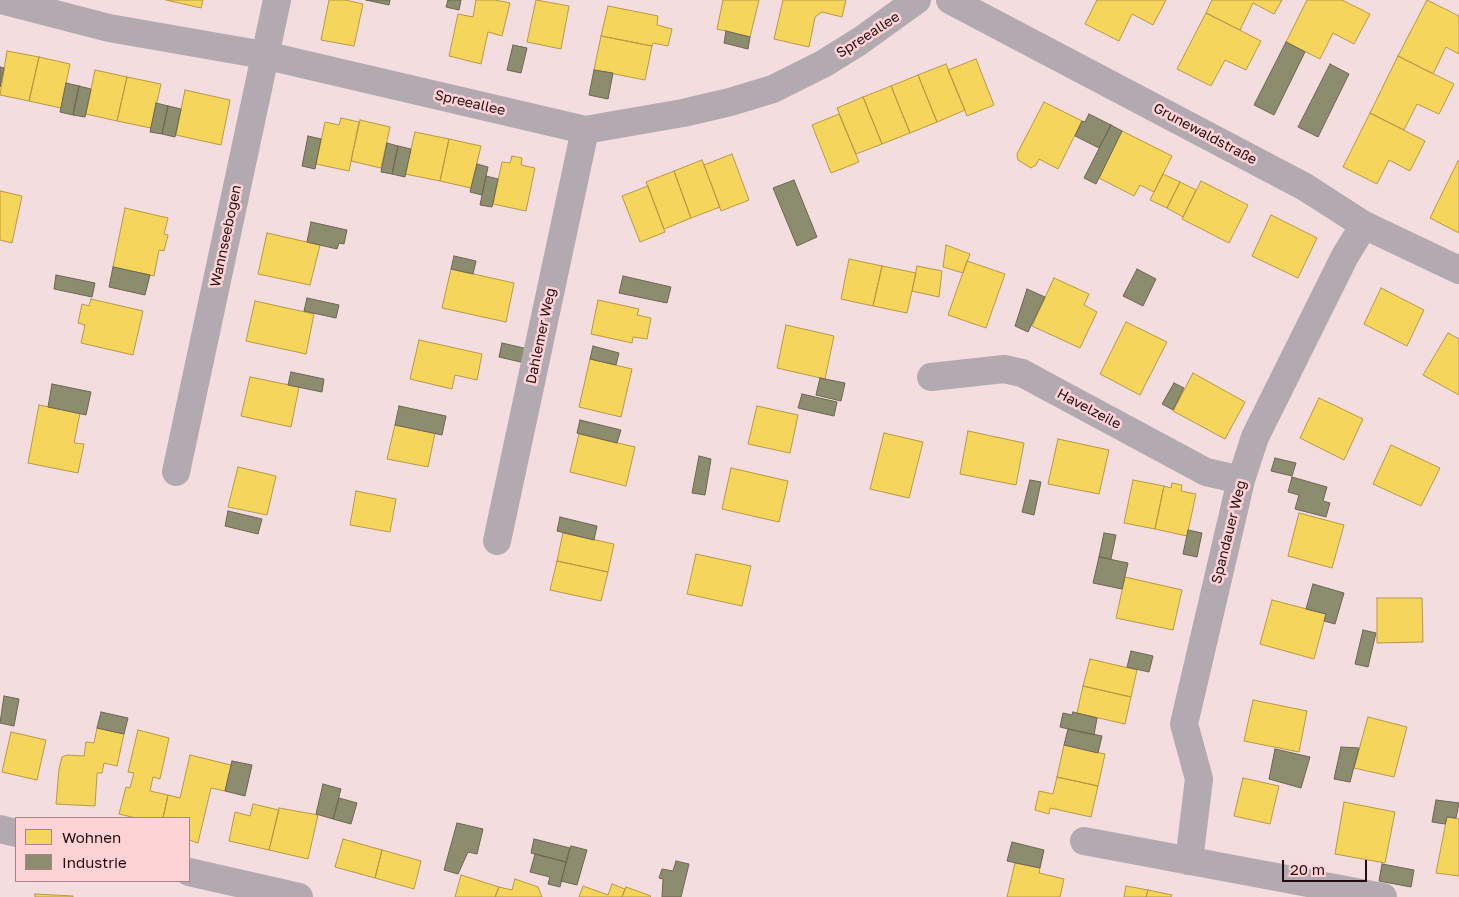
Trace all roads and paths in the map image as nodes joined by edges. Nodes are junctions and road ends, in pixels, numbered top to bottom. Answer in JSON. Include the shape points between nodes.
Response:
{"nodes":[{"id":1,"x":1,"y":0,"type":"edge"},
{"id":2,"x":277,"y":0,"type":"edge"},
{"id":3,"x":917,"y":0,"type":"edge"},
{"id":4,"x":950,"y":0,"type":"edge"},
{"id":5,"x":264,"y":55,"type":"junction"},
{"id":6,"x":585,"y":130,"type":"junction"},
{"id":7,"x":1364,"y":225,"type":"junction"},
{"id":8,"x":1459,"y":270,"type":"edge"},
{"id":9,"x":932,"y":377,"type":"dead end"},
{"id":10,"x":176,"y":472,"type":"dead end"},
{"id":11,"x":1241,"y":480,"type":"junction"},
{"id":12,"x":497,"y":541,"type":"dead end"},
{"id":13,"x":0,"y":829,"type":"edge"},
{"id":14,"x":15,"y":833,"type":"edge"},
{"id":15,"x":1084,"y":841,"type":"dead end"},
{"id":16,"x":1188,"y":861,"type":"junction"},
{"id":17,"x":190,"y":872,"type":"edge"},
{"id":18,"x":299,"y":897,"type":"edge"},
{"id":19,"x":1384,"y":897,"type":"edge"}],
"edges":[{"from":1,"to":5,"type":"street","name":"Spreeallee","via":[[109,28]]},
{"from":2,"to":5,"type":"street","name":"Wannseebogen"},
{"from":3,"to":6,"type":"street","name":"Spreeallee","via":[[823,64],[773,89],[683,113]]},
{"from":4,"to":7,"type":"street","name":"Grunewaldstraße","via":[[1305,186]]},
{"from":5,"to":6,"type":"street","name":"Spreeallee"},
{"from":5,"to":10,"type":"street","name":"Wannseebogen"},
{"from":6,"to":12,"type":"street","name":"Dahlemer Weg"},
{"from":7,"to":8,"type":"street","name":"Grunewaldstraße"},
{"from":7,"to":11,"type":"street","name":"Spandauer Weg","via":[[1345,256],[1255,437]]},
{"from":9,"to":11,"type":"street","name":"Havelzeile","via":[[1004,369],[1022,373],[1206,472]]},
{"from":11,"to":16,"type":"street","name":"Spandauer Weg","via":[[1184,724],[1199,779]]},
{"from":13,"to":14,"type":"street"},
{"from":15,"to":16,"type":"street"},
{"from":16,"to":19,"type":"street"},
{"from":17,"to":18,"type":"street"}]}
